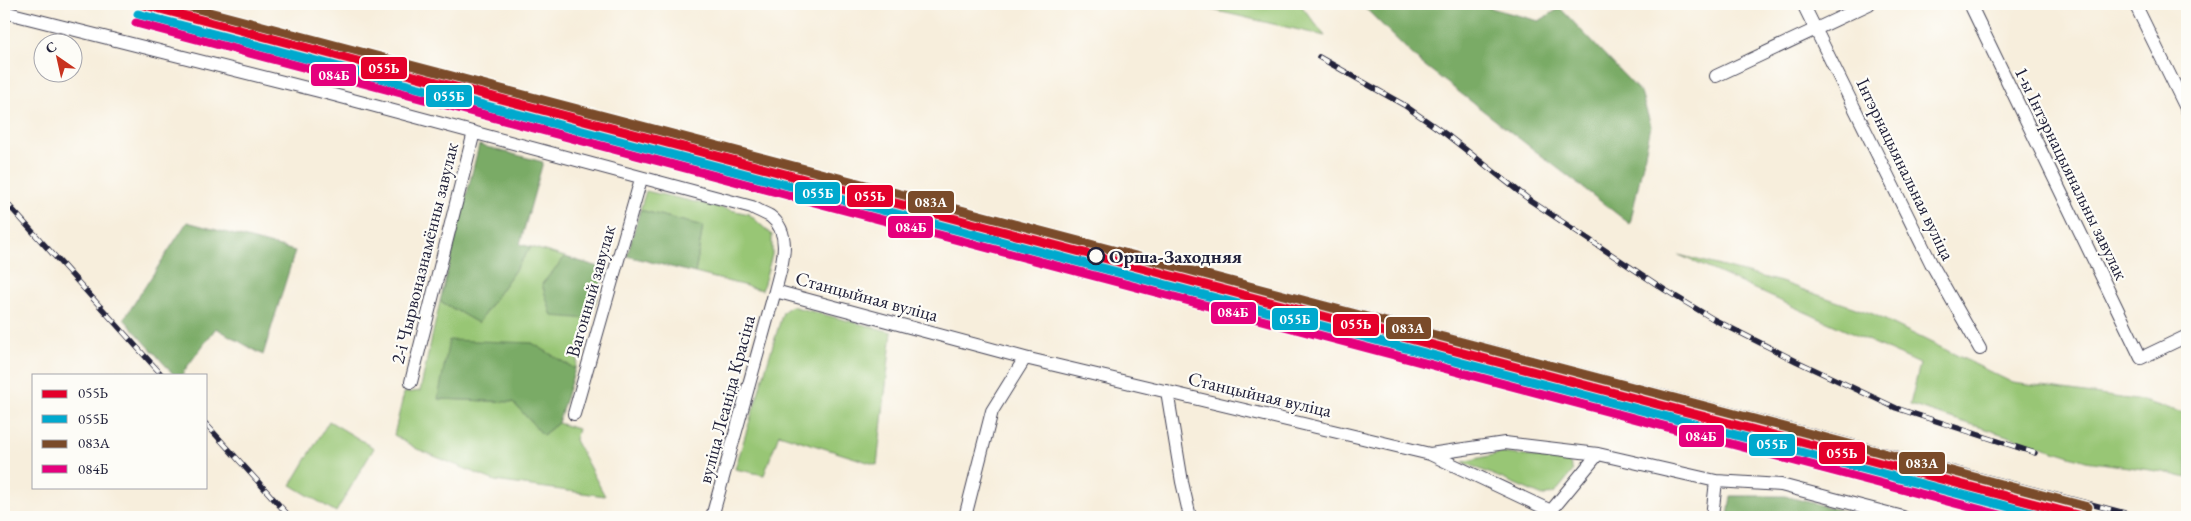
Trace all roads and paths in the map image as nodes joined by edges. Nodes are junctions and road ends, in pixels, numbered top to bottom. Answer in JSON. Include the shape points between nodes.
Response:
{"nodes":[{"id":1,"x":1803,"y":4,"type":"edge"},
{"id":2,"x":1869,"y":4,"type":"edge"},
{"id":3,"x":1970,"y":4,"type":"edge"},
{"id":4,"x":2135,"y":4,"type":"edge"},
{"id":5,"x":4,"y":12,"type":"edge"},
{"id":6,"x":1816,"y":29,"type":"junction"},
{"id":7,"x":1716,"y":76,"type":"dead end"},
{"id":8,"x":2187,"y":110,"type":"edge"},
{"id":9,"x":474,"y":132,"type":"junction"},
{"id":10,"x":641,"y":179,"type":"junction"},
{"id":11,"x":775,"y":291,"type":"junction"},
{"id":12,"x":2187,"y":336,"type":"edge"},
{"id":13,"x":1980,"y":349,"type":"dead end"},
{"id":14,"x":1025,"y":358,"type":"junction"},
{"id":15,"x":411,"y":382,"type":"dead end"},
{"id":16,"x":1167,"y":391,"type":"junction"},
{"id":17,"x":574,"y":414,"type":"dead end"},
{"id":18,"x":1430,"y":454,"type":"junction"},
{"id":19,"x":1598,"y":454,"type":"junction"},
{"id":20,"x":1716,"y":481,"type":"junction"},
{"id":21,"x":1551,"y":514,"type":"edge"},
{"id":22,"x":712,"y":517,"type":"edge"},
{"id":23,"x":965,"y":517,"type":"edge"},
{"id":24,"x":1190,"y":517,"type":"edge"},
{"id":25,"x":1712,"y":517,"type":"edge"},
{"id":26,"x":1903,"y":517,"type":"edge"}],
"edges":[{"from":1,"to":6,"type":"street","name":"Інтэрнацыянальная вуліца"},
{"from":2,"to":6,"type":"street"},
{"from":3,"to":12,"type":"street","name":"1-ы Інтэрнацыянальны завулак","via":[[2141,358]]},
{"from":4,"to":8,"type":"street"},
{"from":5,"to":9,"type":"street","name":"Станцыйная вуліца"},
{"from":6,"to":7,"type":"street"},
{"from":6,"to":13,"type":"street","name":"Інтэрнацыянальная вуліца","via":[[1931,263]]},
{"from":9,"to":10,"type":"street","name":"Станцыйная вуліца"},
{"from":9,"to":15,"type":"street","name":"2-і Чырвоназнамённы завулак"},
{"from":10,"to":11,"type":"street","name":"Станцыйная вуліца","via":[[752,207],[771,217],[784,235]]},
{"from":10,"to":17,"type":"street","name":"Вагонный завулак"},
{"from":11,"to":14,"type":"street","name":"Станцыйная вуліца"},
{"from":11,"to":22,"type":"street","name":"вуліца Леаніда Красіна"},
{"from":14,"to":16,"type":"street","name":"Станцыйная вуліца"},
{"from":14,"to":23,"type":"street","via":[[992,411]]},
{"from":16,"to":18,"type":"street","name":"Станцыйная вуліца"},
{"from":16,"to":24,"type":"street"},
{"from":18,"to":19,"type":"street","via":[[1505,443]]},
{"from":18,"to":21,"type":"street","name":"Станцыйная вуліца"},
{"from":19,"to":20,"type":"street"},
{"from":19,"to":21,"type":"street"},
{"from":20,"to":25,"type":"street"},
{"from":20,"to":26,"type":"street","via":[[1781,484]]}]}
